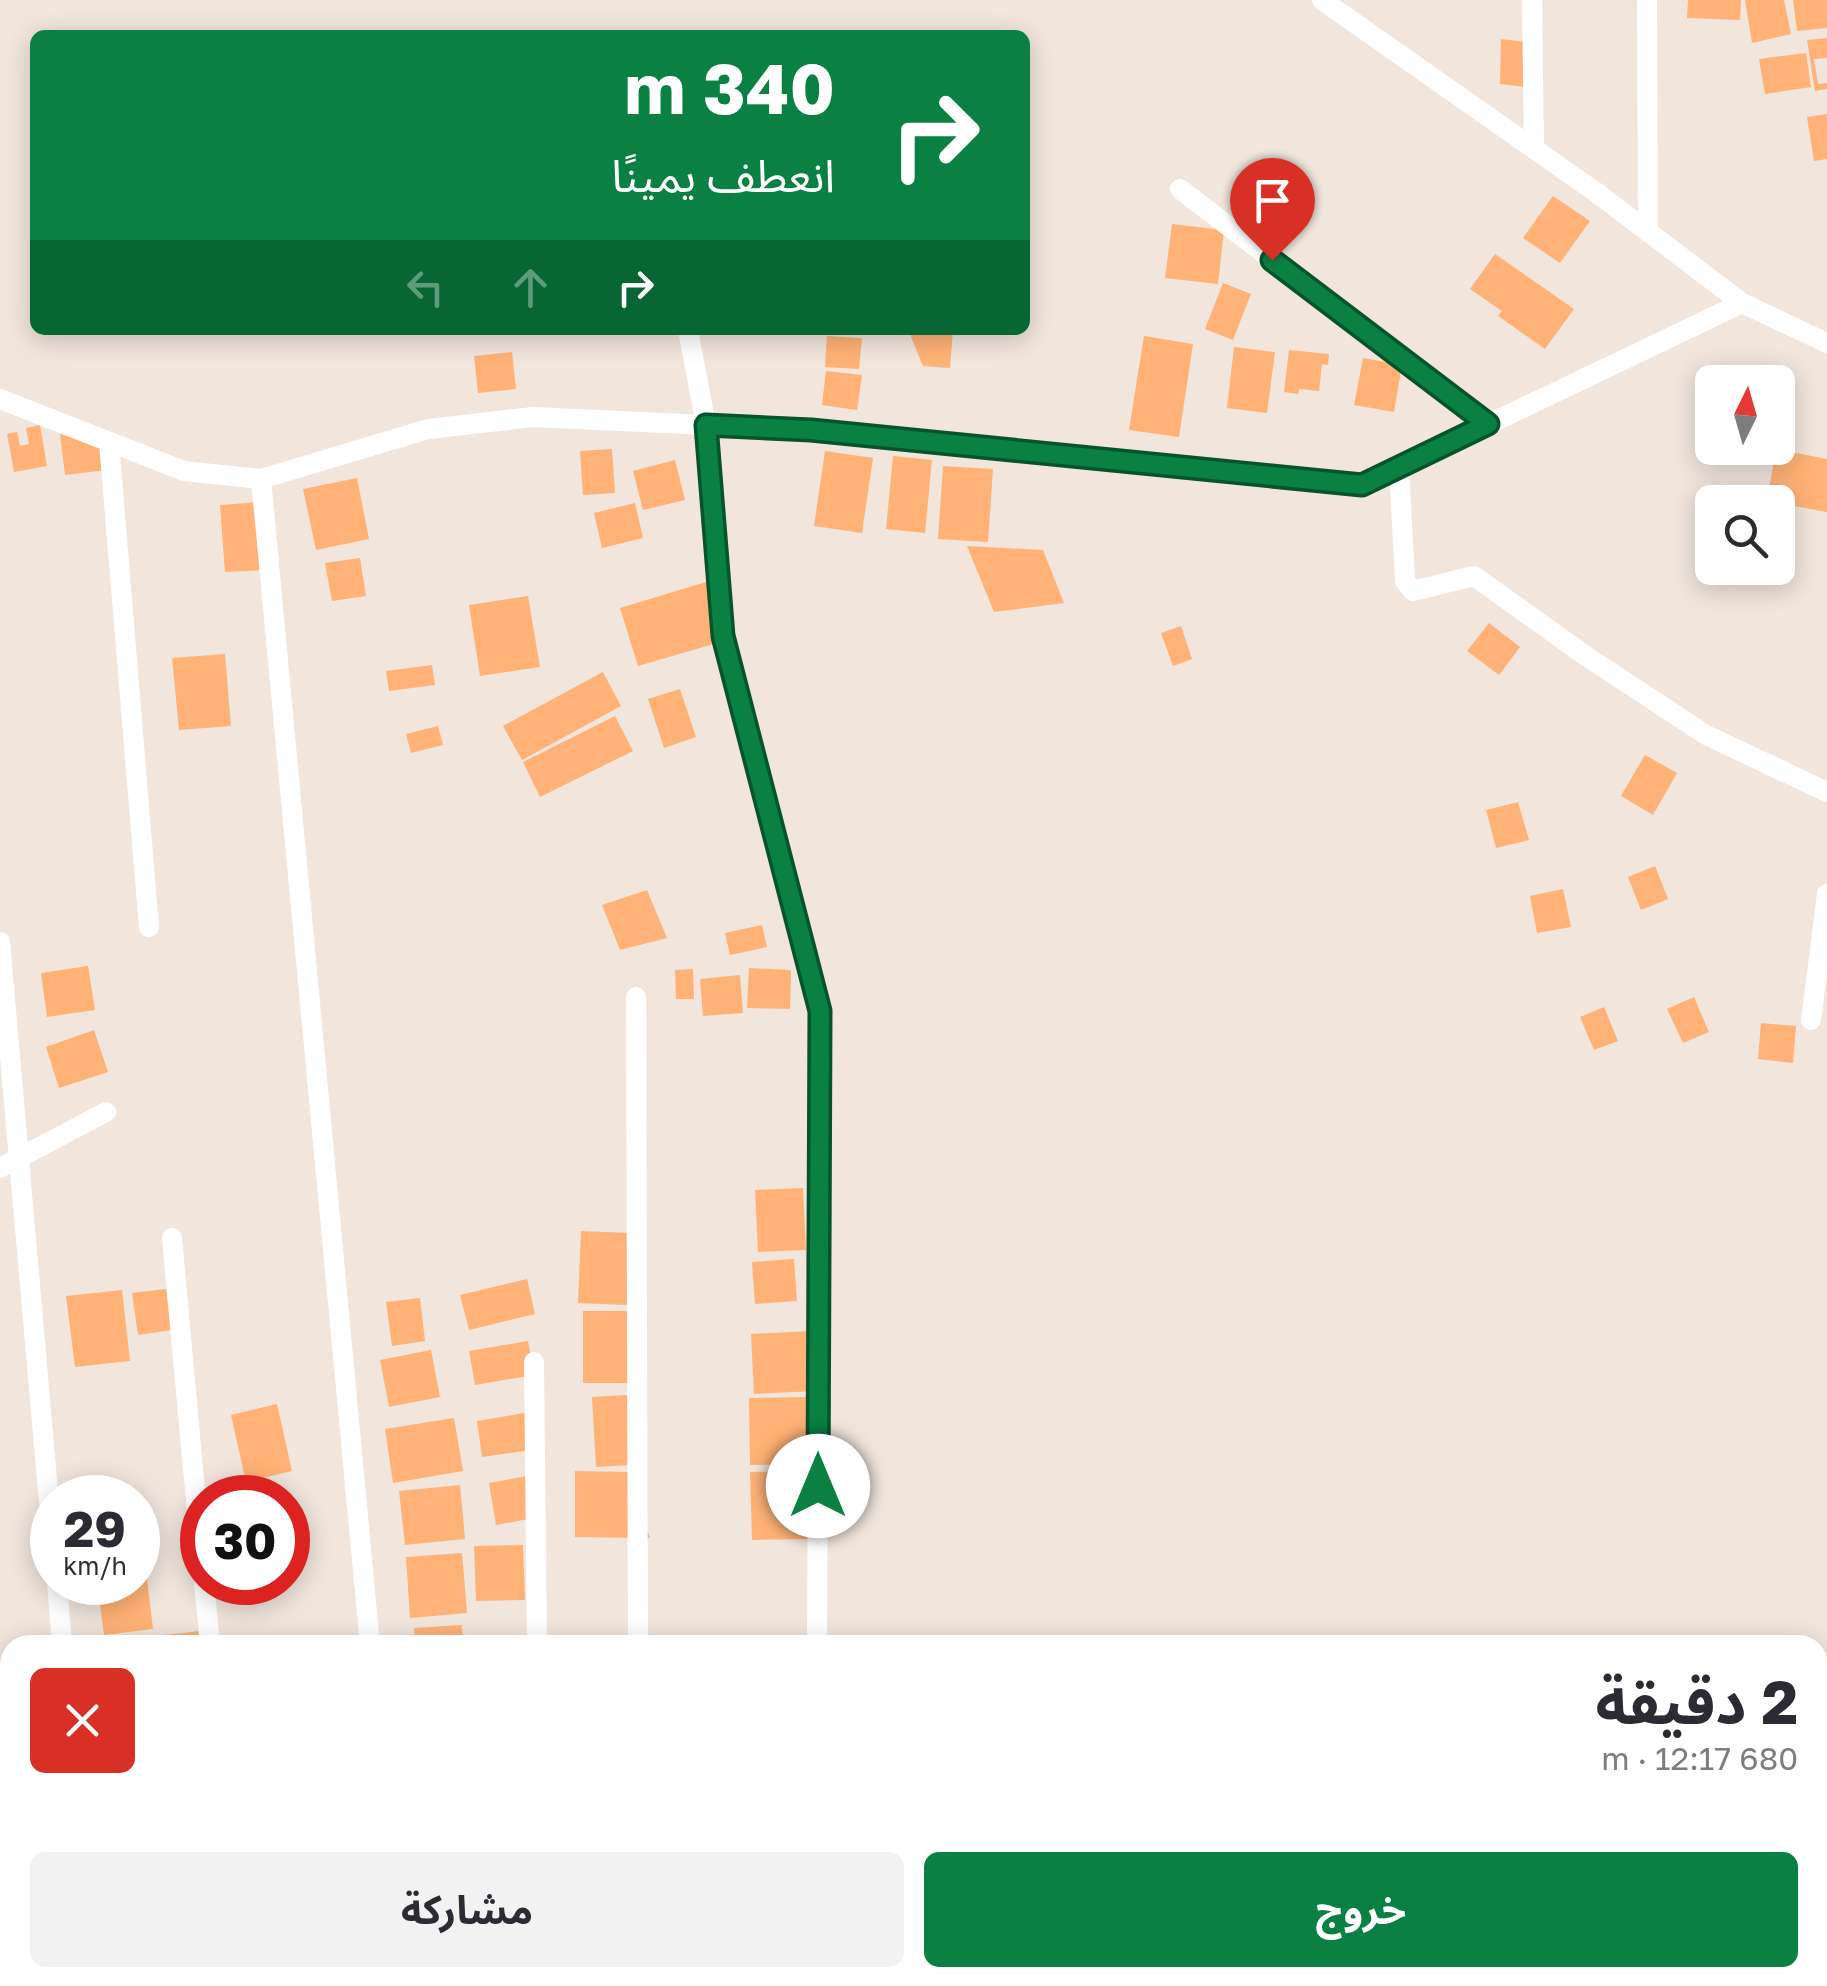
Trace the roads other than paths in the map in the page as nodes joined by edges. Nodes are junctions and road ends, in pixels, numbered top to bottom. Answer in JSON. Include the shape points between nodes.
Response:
{"nodes":[{"id":1,"x":1322,"y":0,"type":"edge"},
{"id":2,"x":1532,"y":0,"type":"edge"},
{"id":3,"x":1647,"y":0,"type":"edge"},
{"id":4,"x":1534,"y":149,"type":"junction"},
{"id":5,"x":1180,"y":189,"type":"dead end"},
{"id":6,"x":1648,"y":232,"type":"junction"},
{"id":7,"x":1742,"y":303,"type":"junction"},
{"id":8,"x":689,"y":335,"type":"edge"},
{"id":9,"x":1827,"y":343,"type":"edge"},
{"id":10,"x":0,"y":399,"type":"edge"},
{"id":11,"x":1488,"y":424,"type":"junction"},
{"id":12,"x":706,"y":425,"type":"junction"},
{"id":13,"x":109,"y":442,"type":"junction"},
{"id":14,"x":1399,"y":467,"type":"junction"},
{"id":15,"x":261,"y":479,"type":"junction"},
{"id":16,"x":1827,"y":792,"type":"edge"},
{"id":17,"x":1827,"y":895,"type":"edge"},
{"id":18,"x":148,"y":928,"type":"dead end"},
{"id":19,"x":0,"y":942,"type":"edge"},
{"id":20,"x":636,"y":997,"type":"dead end"},
{"id":21,"x":1811,"y":1020,"type":"dead end"},
{"id":22,"x":106,"y":1112,"type":"dead end"},
{"id":23,"x":10,"y":1163,"type":"edge"},
{"id":24,"x":172,"y":1238,"type":"dead end"},
{"id":25,"x":534,"y":1362,"type":"dead end"},
{"id":26,"x":45,"y":1475,"type":"edge"},
{"id":27,"x":194,"y":1475,"type":"edge"},
{"id":28,"x":58,"y":1605,"type":"edge"},
{"id":29,"x":206,"y":1605,"type":"edge"},
{"id":30,"x":61,"y":1635,"type":"edge"},
{"id":31,"x":209,"y":1635,"type":"edge"},
{"id":32,"x":369,"y":1635,"type":"edge"},
{"id":33,"x":537,"y":1635,"type":"edge"},
{"id":34,"x":638,"y":1635,"type":"edge"},
{"id":35,"x":817,"y":1635,"type":"edge"}],
"edges":[{"from":1,"to":4,"type":"street"},
{"from":2,"to":4,"type":"street"},
{"from":3,"to":6,"type":"street"},
{"from":4,"to":6,"type":"street"},
{"from":5,"to":11,"type":"street"},
{"from":6,"to":7,"type":"street"},
{"from":7,"to":9,"type":"street"},
{"from":7,"to":11,"type":"street"},
{"from":8,"to":12,"type":"street"},
{"from":10,"to":13,"type":"street"},
{"from":11,"to":14,"type":"street"},
{"from":12,"to":14,"type":"street","via":[[1362,485]]},
{"from":12,"to":15,"type":"street","via":[[533,417],[428,429]]},
{"from":12,"to":35,"type":"street","via":[[723,636],[820,1011]]},
{"from":13,"to":15,"type":"street","via":[[184,471]]},
{"from":13,"to":18,"type":"street"},
{"from":14,"to":16,"type":"street","via":[[1406,580],[1413,591],[1474,576],[1706,735]]},
{"from":15,"to":32,"type":"street"},
{"from":17,"to":21,"type":"street"},
{"from":19,"to":23,"type":"street"},
{"from":20,"to":34,"type":"street"},
{"from":22,"to":23,"type":"street"},
{"from":23,"to":26,"type":"street"},
{"from":24,"to":27,"type":"street"},
{"from":25,"to":33,"type":"street"},
{"from":28,"to":30,"type":"street"},
{"from":29,"to":31,"type":"street"}]}
